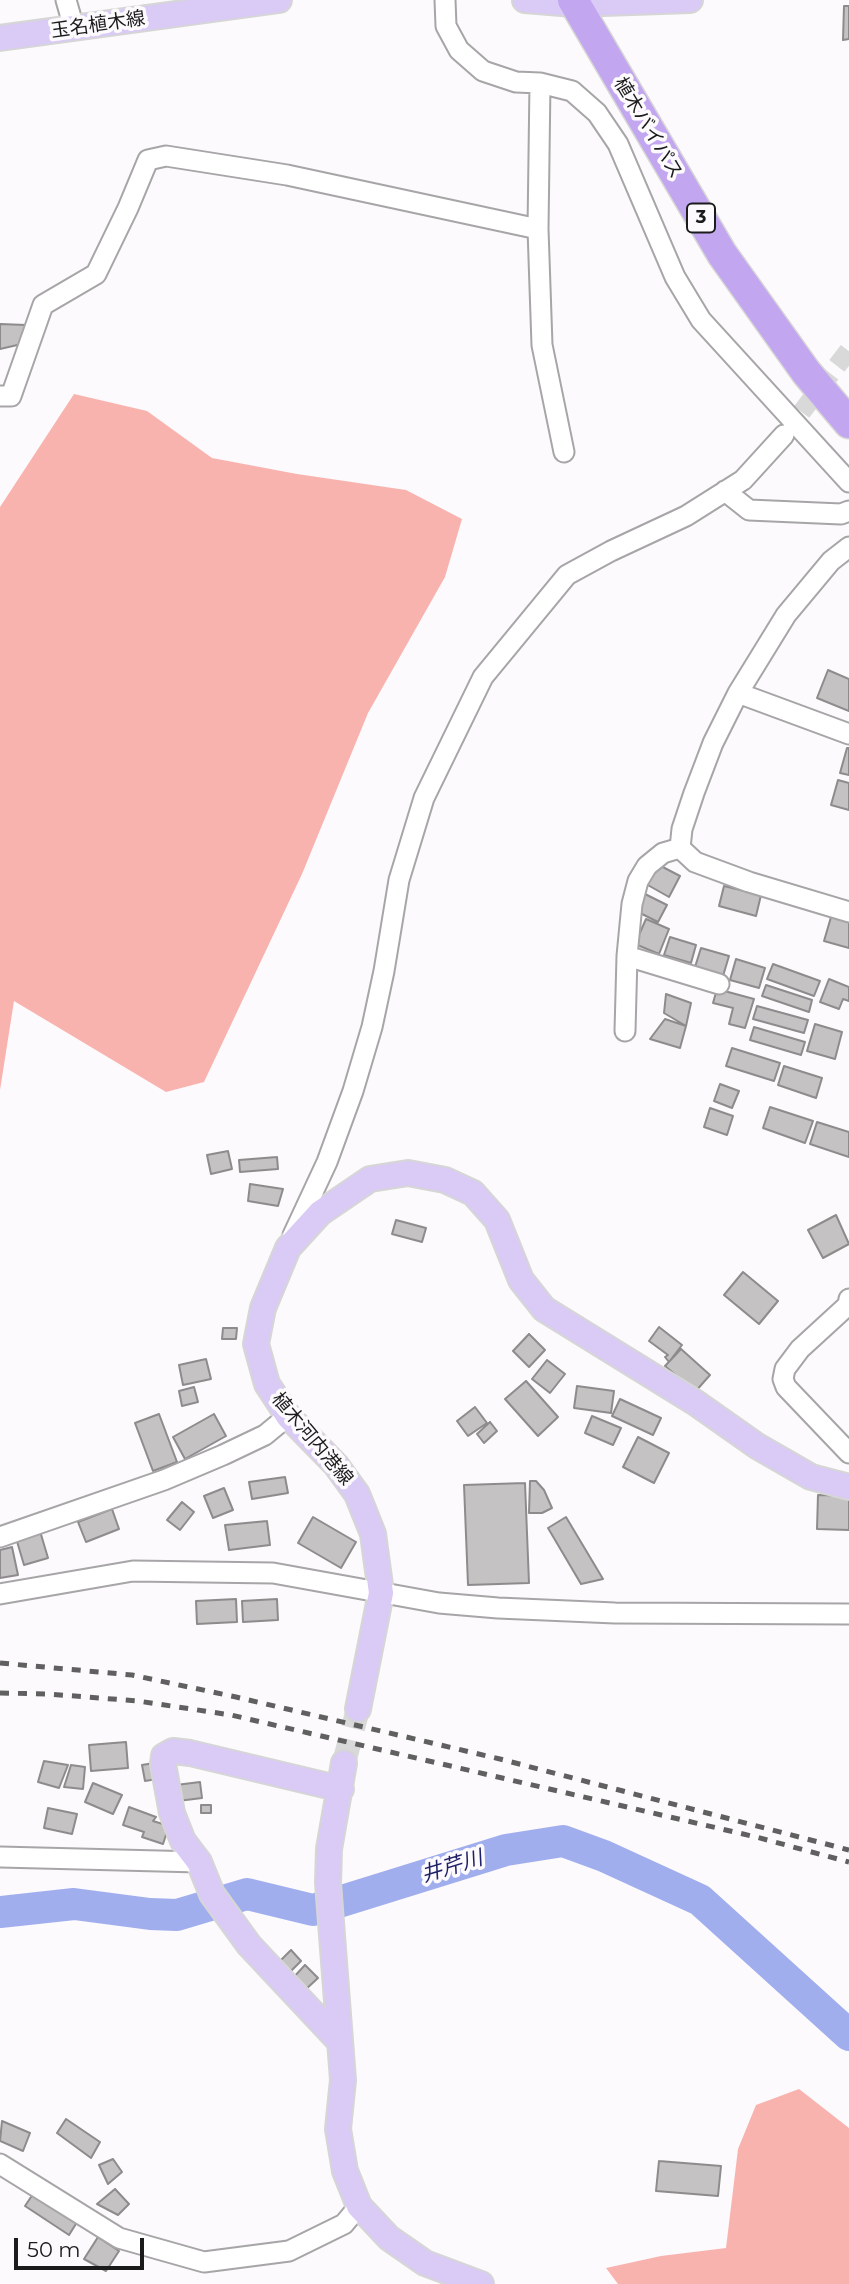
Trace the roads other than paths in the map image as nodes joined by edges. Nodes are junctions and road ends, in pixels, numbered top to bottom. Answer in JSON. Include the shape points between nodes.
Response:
{"nodes":[{"id":1,"x":66,"y":0,"type":"edge"},
{"id":2,"x":279,"y":0,"type":"edge"},
{"id":3,"x":445,"y":0,"type":"edge"},
{"id":4,"x":525,"y":0,"type":"edge"},
{"id":5,"x":690,"y":0,"type":"edge"},
{"id":6,"x":573,"y":2,"type":"edge"},
{"id":7,"x":74,"y":28,"type":"junction"},
{"id":8,"x":0,"y":38,"type":"edge"},
{"id":9,"x":540,"y":83,"type":"junction"},
{"id":10,"x":538,"y":229,"type":"junction"},
{"id":11,"x":0,"y":396,"type":"edge"},
{"id":12,"x":849,"y":423,"type":"edge"},
{"id":13,"x":784,"y":435,"type":"tunnel mouth"},
{"id":14,"x":564,"y":452,"type":"dead end"},
{"id":15,"x":849,"y":482,"type":"edge"},
{"id":16,"x":725,"y":491,"type":"junction"},
{"id":17,"x":849,"y":511,"type":"edge"},
{"id":18,"x":849,"y":547,"type":"edge"},
{"id":19,"x":738,"y":693,"type":"junction"},
{"id":20,"x":849,"y":734,"type":"edge"},
{"id":21,"x":680,"y":848,"type":"junction"},
{"id":22,"x":849,"y":912,"type":"edge"},
{"id":23,"x":627,"y":956,"type":"junction"},
{"id":24,"x":719,"y":984,"type":"dead end"},
{"id":25,"x":625,"y":1031,"type":"dead end"},
{"id":26,"x":288,"y":1248,"type":"junction"},
{"id":27,"x":848,"y":1303,"type":"edge"},
{"id":28,"x":288,"y":1416,"type":"junction"},
{"id":29,"x":849,"y":1453,"type":"edge"},
{"id":30,"x":849,"y":1487,"type":"edge"},
{"id":31,"x":0,"y":1537,"type":"edge"},
{"id":32,"x":381,"y":1593,"type":"junction"},
{"id":33,"x":0,"y":1594,"type":"edge"},
{"id":34,"x":849,"y":1614,"type":"edge"},
{"id":35,"x":358,"y":1709,"type":"tunnel mouth"},
{"id":36,"x":344,"y":1763,"type":"tunnel mouth"},
{"id":37,"x":341,"y":1789,"type":"junction"},
{"id":38,"x":0,"y":1857,"type":"edge"},
{"id":39,"x":198,"y":1862,"type":"junction"},
{"id":40,"x":341,"y":2042,"type":"junction"},
{"id":41,"x":0,"y":2165,"type":"edge"},
{"id":42,"x":359,"y":2206,"type":"junction"},
{"id":43,"x":481,"y":2284,"type":"edge"}],
"edges":[{"from":1,"to":7,"type":"street"},
{"from":2,"to":7,"type":"main road","name":"玉名植木線"},
{"from":3,"to":9,"type":"street","via":[[446,26],[459,50],[483,71],[516,82]]},
{"from":4,"to":6,"type":"main road"},
{"from":5,"to":6,"type":"main road"},
{"from":6,"to":12,"type":"highway","name":"植木バイパス","number":"3","via":[[722,254],[806,372]]},
{"from":7,"to":8,"type":"main road","name":"玉名植木線"},
{"from":9,"to":10,"type":"street"},
{"from":9,"to":15,"type":"street","via":[[572,91],[597,113],[618,144],[675,277],[701,320]]},
{"from":10,"to":11,"type":"street","via":[[287,175],[166,156],[148,160],[96,274],[43,305],[11,396]]},
{"from":10,"to":14,"type":"street","via":[[542,345]]},
{"from":13,"to":16,"type":"street","via":[[743,480]]},
{"from":16,"to":17,"type":"street","via":[[749,510]]},
{"from":16,"to":26,"type":"street","via":[[686,516],[567,575],[483,677],[424,798],[399,880],[372,1027],[353,1091]]},
{"from":18,"to":19,"type":"street","via":[[831,561],[786,615]]},
{"from":19,"to":20,"type":"street"},
{"from":19,"to":21,"type":"street","via":[[694,793]]},
{"from":21,"to":22,"type":"street","via":[[695,862]]},
{"from":21,"to":23,"type":"street","via":[[663,853],[638,881]]},
{"from":23,"to":24,"type":"street"},
{"from":23,"to":25,"type":"street"},
{"from":26,"to":28,"type":"main road","name":"植木河内港線","via":[[263,1308],[256,1344],[267,1384]]},
{"from":26,"to":30,"type":"main road","name":"植木河内港線","via":[[320,1213],[370,1179],[408,1173],[444,1180],[473,1193],[496,1220],[521,1280],[544,1309],[757,1446],[811,1477]]},
{"from":27,"to":29,"type":"street","via":[[800,1349],[783,1379]]},
{"from":28,"to":31,"type":"street","via":[[265,1435],[164,1480]]},
{"from":28,"to":32,"type":"main road","name":"植木河内港線","via":[[357,1494],[373,1534]]},
{"from":32,"to":33,"type":"street","via":[[273,1573],[132,1571]]},
{"from":32,"to":34,"type":"street","via":[[498,1608]]},
{"from":32,"to":35,"type":"main road","name":"植木河内港線"},
{"from":36,"to":37,"type":"main road"},
{"from":37,"to":39,"type":"main road","via":[[173,1751],[164,1756],[163,1764],[172,1813]]},
{"from":37,"to":40,"type":"main road","via":[[329,1849],[328,1883]]},
{"from":38,"to":39,"type":"street"},
{"from":39,"to":40,"type":"main road","via":[[230,1922]]},
{"from":40,"to":42,"type":"main road","via":[[338,2129],[345,2171]]},
{"from":41,"to":42,"type":"street","via":[[119,2238],[204,2262],[289,2251],[344,2224]]},
{"from":42,"to":43,"type":"main road","via":[[390,2238],[425,2263]]}]}
